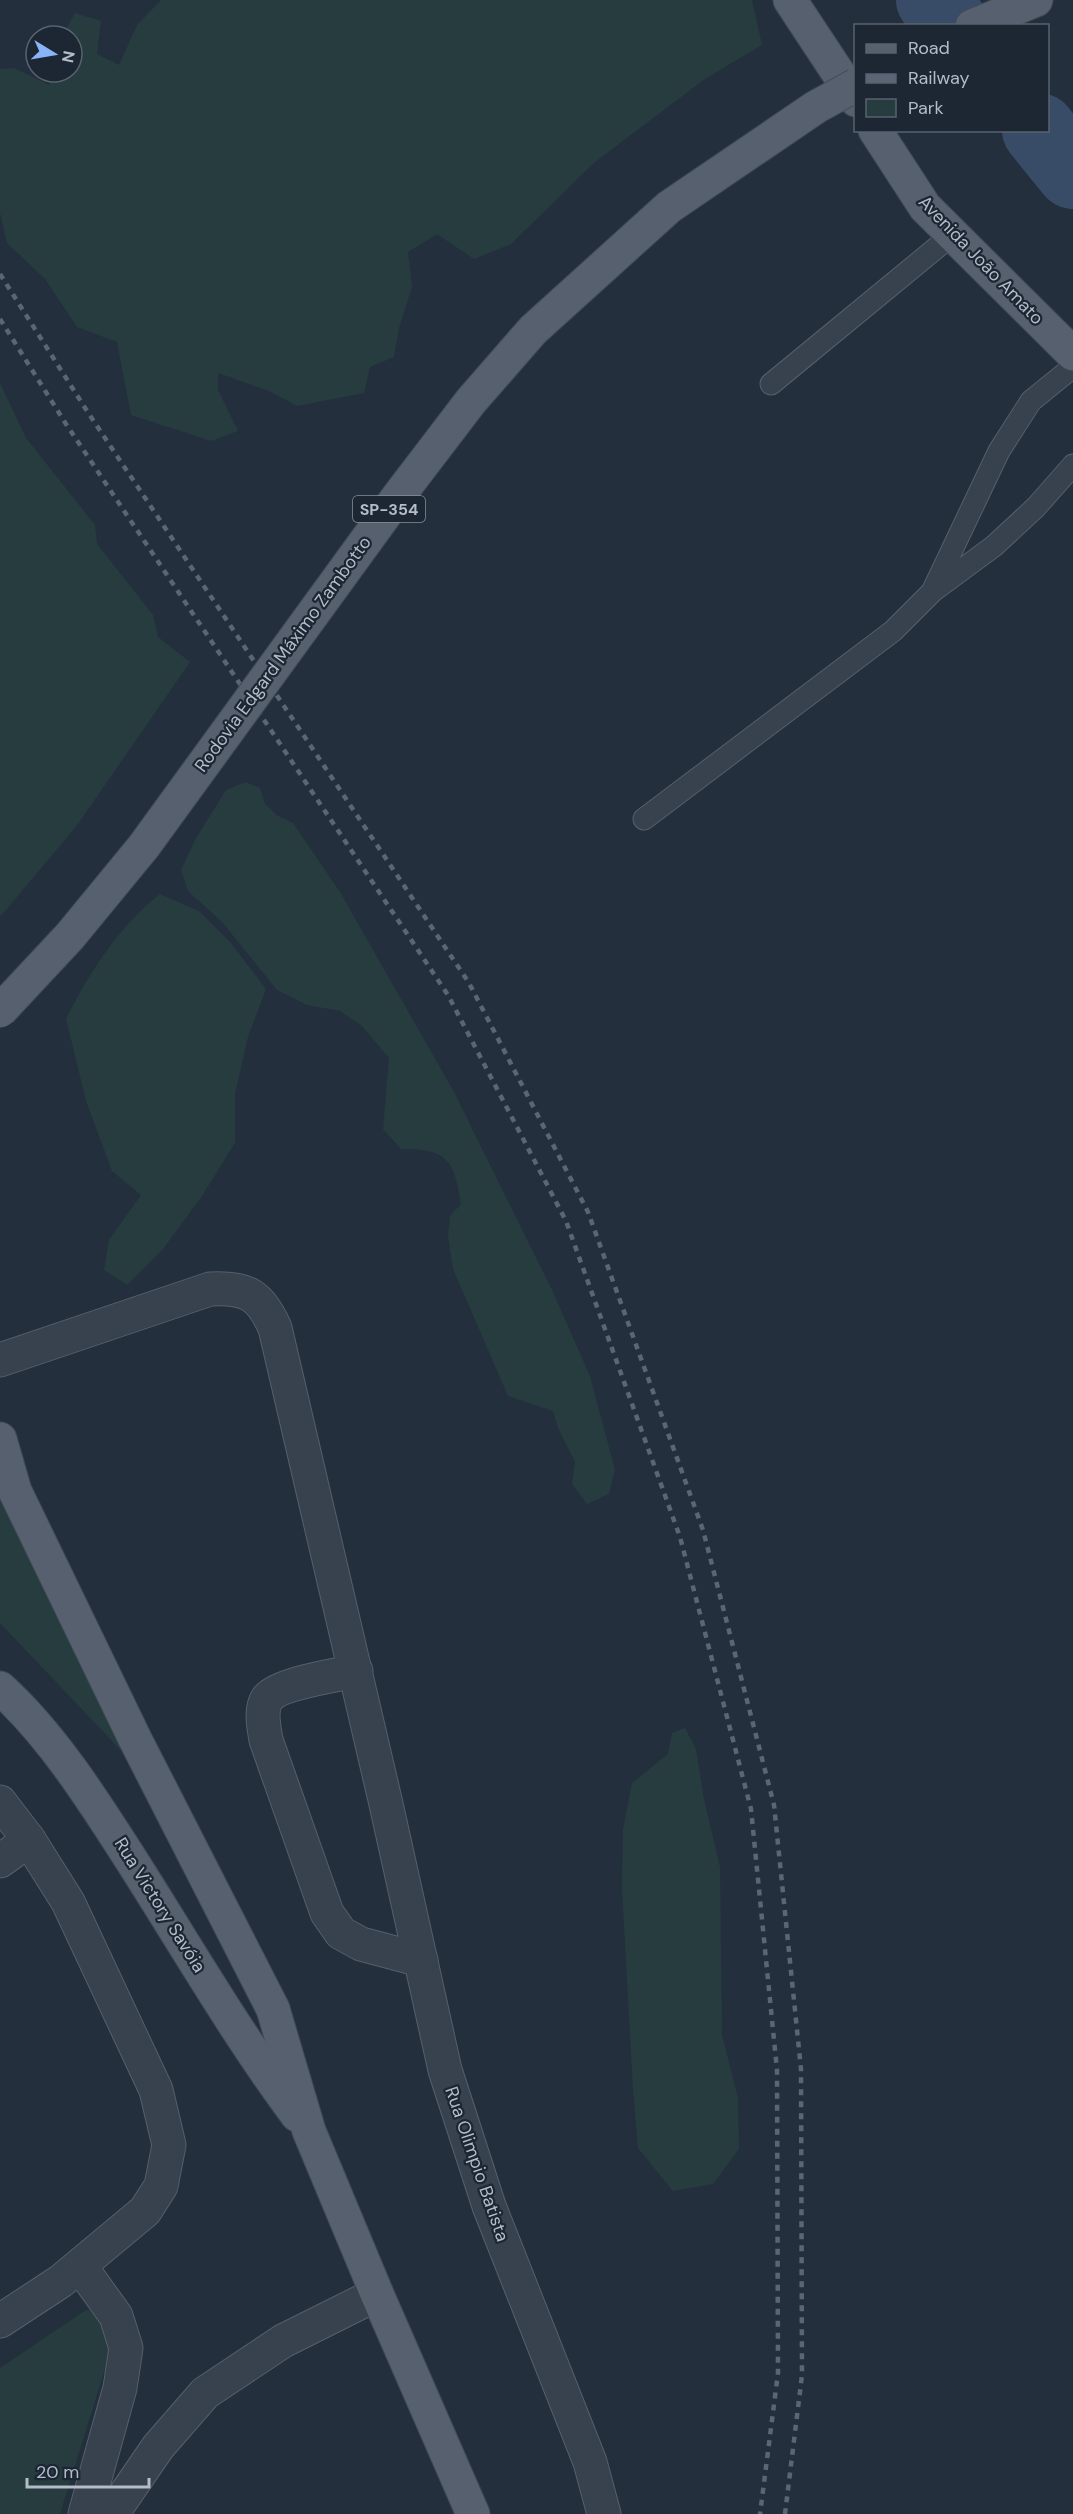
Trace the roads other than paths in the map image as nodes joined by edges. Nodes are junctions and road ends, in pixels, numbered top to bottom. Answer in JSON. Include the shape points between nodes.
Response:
{"nodes":[{"id":1,"x":790,"y":0,"type":"edge"},
{"id":2,"x":1036,"y":0,"type":"edge"},
{"id":3,"x":977,"y":24,"type":"edge"},
{"id":4,"x":854,"y":86,"type":"edge"},
{"id":5,"x":854,"y":98,"type":"edge"},
{"id":6,"x":876,"y":132,"type":"edge"},
{"id":7,"x":952,"y":235,"type":"junction"},
{"id":8,"x":1073,"y":354,"type":"edge"},
{"id":9,"x":1073,"y":367,"type":"edge"},
{"id":10,"x":771,"y":384,"type":"dead end"},
{"id":11,"x":1073,"y":465,"type":"edge"},
{"id":12,"x":933,"y":591,"type":"junction"},
{"id":13,"x":644,"y":819,"type":"dead end"},
{"id":14,"x":0,"y":1011,"type":"edge"},
{"id":15,"x":0,"y":1360,"type":"edge"},
{"id":16,"x":0,"y":1439,"type":"edge"},
{"id":17,"x":356,"y":1671,"type":"junction"},
{"id":18,"x":0,"y":1688,"type":"edge"},
{"id":19,"x":0,"y":1802,"type":"edge"},
{"id":20,"x":29,"y":1840,"type":"junction"},
{"id":21,"x":0,"y":1861,"type":"edge"},
{"id":22,"x":421,"y":1960,"type":"junction"},
{"id":23,"x":309,"y":2130,"type":"junction"},
{"id":24,"x":80,"y":2266,"type":"junction"},
{"id":25,"x":377,"y":2295,"type":"junction"},
{"id":26,"x":0,"y":2321,"type":"edge"},
{"id":27,"x":85,"y":2514,"type":"edge"},
{"id":28,"x":112,"y":2514,"type":"edge"},
{"id":29,"x":473,"y":2514,"type":"edge"},
{"id":30,"x":604,"y":2514,"type":"edge"}],
"edges":[{"from":1,"to":5,"type":"main road"},
{"from":2,"to":3,"type":"main road"},
{"from":4,"to":14,"type":"main road","name":"Rodovia Edgard Máximo Zambotto","number":"SP-354","bridge":true,"via":[[669,207],[533,330],[464,411],[144,846],[70,936]]},
{"from":6,"to":7,"type":"main road","name":"Avenida João Amato","via":[[925,207]]},
{"from":7,"to":8,"type":"main road","name":"Avenida João Amato"},
{"from":7,"to":10,"type":"lane"},
{"from":9,"to":12,"type":"lane","via":[[1031,401],[999,451]]},
{"from":11,"to":12,"type":"lane","via":[[994,546]]},
{"from":12,"to":13,"type":"lane","via":[[894,631]]},
{"from":15,"to":17,"type":"street","name":"Rua Olimpio Batista","via":[[210,1289],[235,1288],[255,1296],[268,1311],[275,1328]]},
{"from":16,"to":23,"type":"main road","via":[[15,1491],[135,1739],[273,2009]]},
{"from":17,"to":22,"type":"street","name":"Rua Olimpio Batista"},
{"from":17,"to":22,"type":"street","via":[[278,1690],[267,1699],[263,1716],[266,1740],[327,1913],[341,1933],[361,1944]]},
{"from":18,"to":23,"type":"main road","name":"Rua Victory Savóia","via":[[21,1707],[97,1807],[258,2062]]},
{"from":19,"to":20,"type":"street"},
{"from":20,"to":21,"type":"street"},
{"from":20,"to":24,"type":"street","via":[[68,1902],[156,2090],[169,2145],[161,2186],[146,2211]]},
{"from":22,"to":30,"type":"street","name":"Rua Olimpio Batista","via":[[445,2070],[489,2206],[590,2462]]},
{"from":23,"to":25,"type":"main road"},
{"from":24,"to":26,"type":"street"},
{"from":24,"to":27,"type":"street","via":[[116,2316],[126,2348],[120,2388]]},
{"from":25,"to":28,"type":"street","via":[[283,2341],[205,2393],[158,2447]]},
{"from":25,"to":29,"type":"main road"}]}
